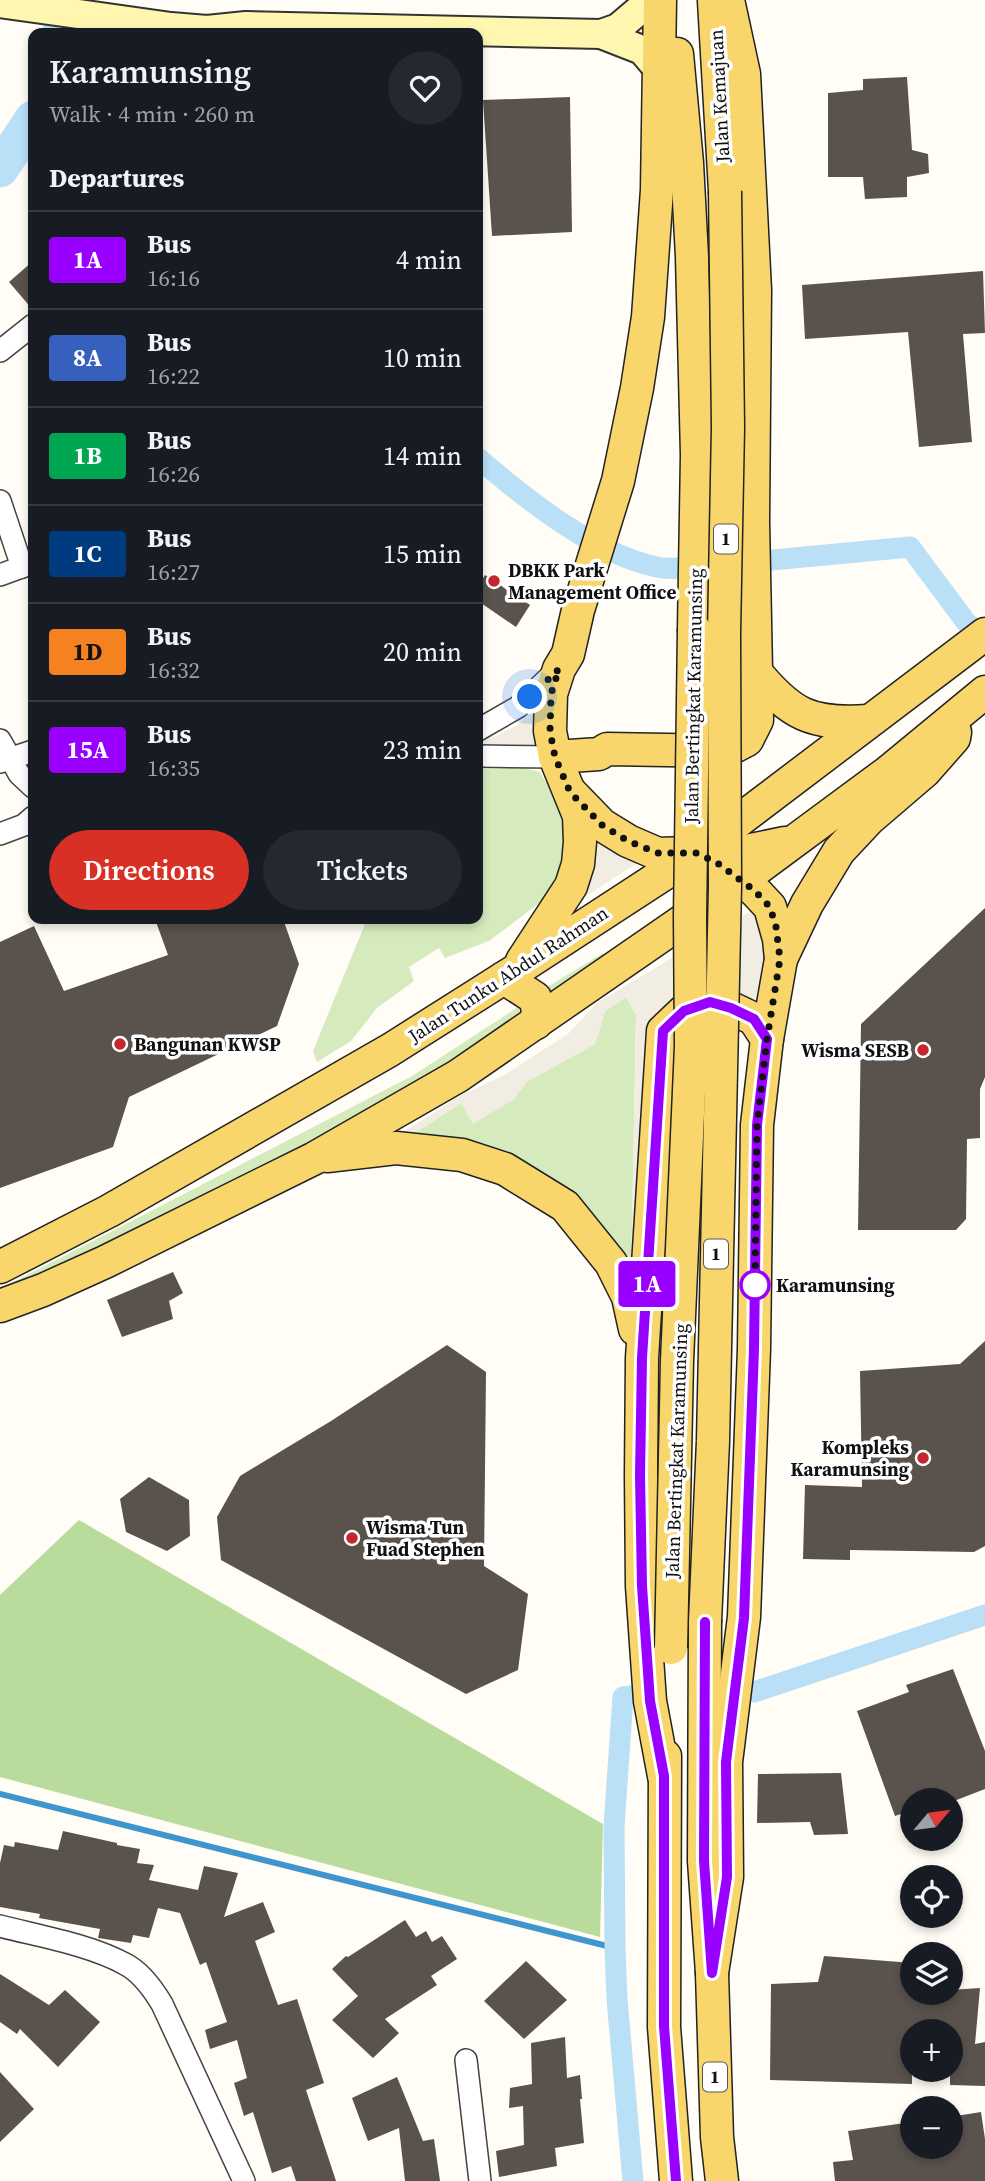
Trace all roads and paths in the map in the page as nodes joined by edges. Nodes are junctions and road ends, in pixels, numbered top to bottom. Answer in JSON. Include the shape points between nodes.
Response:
{"nodes":[{"id":1,"x":651,"y":0,"type":"edge"},
{"id":2,"x":660,"y":0,"type":"edge"},
{"id":3,"x":674,"y":0,"type":"edge"},
{"id":4,"x":714,"y":0,"type":"edge"},
{"id":5,"x":728,"y":0,"type":"edge"},
{"id":6,"x":0,"y":3,"type":"edge"},
{"id":7,"x":189,"y":28,"type":"edge"},
{"id":8,"x":226,"y":28,"type":"edge"},
{"id":9,"x":335,"y":28,"type":"edge"},
{"id":10,"x":483,"y":31,"type":"edge"},
{"id":11,"x":601,"y":34,"type":"junction"},
{"id":12,"x":659,"y":70,"type":"junction"},
{"id":13,"x":687,"y":163,"type":"joint"},
{"id":14,"x":725,"y":191,"type":"joint"},
{"id":15,"x":28,"y":329,"type":"edge"},
{"id":16,"x":0,"y":351,"type":"edge"},
{"id":17,"x":0,"y":501,"type":"edge"},
{"id":18,"x":28,"y":565,"type":"edge"},
{"id":19,"x":0,"y":575,"type":"edge"},
{"id":20,"x":976,"y":641,"type":"edge"},
{"id":21,"x":559,"y":669,"type":"junction"},
{"id":22,"x":755,"y":671,"type":"junction"},
{"id":23,"x":985,"y":692,"type":"edge"},
{"id":24,"x":959,"y":713,"type":"junction"},
{"id":25,"x":550,"y":714,"type":"junction"},
{"id":26,"x":868,"y":721,"type":"junction"},
{"id":27,"x":483,"y":727,"type":"edge"},
{"id":28,"x":0,"y":740,"type":"edge"},
{"id":29,"x":607,"y":749,"type":"junction"},
{"id":30,"x":28,"y":753,"type":"edge"},
{"id":31,"x":483,"y":756,"type":"edge"},
{"id":32,"x":555,"y":757,"type":"junction"},
{"id":33,"x":5,"y":761,"type":"edge"},
{"id":34,"x":28,"y":782,"type":"edge"},
{"id":35,"x":570,"y":792,"type":"junction"},
{"id":36,"x":28,"y":823,"type":"edge"},
{"id":37,"x":0,"y":834,"type":"edge"},
{"id":38,"x":792,"y":842,"type":"junction"},
{"id":39,"x":696,"y":853,"type":"junction"},
{"id":40,"x":742,"y":880,"type":"junction"},
{"id":41,"x":780,"y":959,"type":"junction"},
{"id":42,"x":511,"y":973,"type":"junction"},
{"id":43,"x":536,"y":1023,"type":"junction"},
{"id":44,"x":767,"y":1039,"type":"junction"},
{"id":45,"x":315,"y":1158,"type":"junction"},
{"id":46,"x":0,"y":1267,"type":"edge"},
{"id":47,"x":0,"y":1306,"type":"edge"},
{"id":48,"x":642,"y":1358,"type":"junction"},
{"id":49,"x":664,"y":1776,"type":"junction"},
{"id":50,"x":0,"y":1926,"type":"edge"},
{"id":51,"x":712,"y":1973,"type":"junction"},
{"id":52,"x":466,"y":2060,"type":"dead end"},
{"id":53,"x":244,"y":2181,"type":"edge"},
{"id":54,"x":480,"y":2181,"type":"edge"},
{"id":55,"x":676,"y":2181,"type":"edge"},
{"id":56,"x":722,"y":2181,"type":"edge"}],
"edges":[{"from":1,"to":11,"type":"street","via":[[618,28]]},
{"from":2,"to":12,"type":"main road"},
{"from":3,"to":13,"type":"main road","name":"Jalan Kemajuan","number":"1"},
{"from":4,"to":14,"type":"main road","name":"Jalan Kemajuan","number":"1"},
{"from":5,"to":22,"type":"main road","via":[[744,74],[754,277]]},
{"from":6,"to":7,"type":"street"},
{"from":8,"to":9,"type":"street"},
{"from":10,"to":11,"type":"street"},
{"from":11,"to":12,"type":"street","via":[[642,50]]},
{"from":12,"to":21,"type":"main road","via":[[657,190],[648,317],[637,388],[618,481],[568,654]]},
{"from":13,"to":49,"type":"main road","name":"Jalan Bertingkat Karamunsing","number":"1","bridge":true,"via":[[697,455],[691,1045]]},
{"from":14,"to":51,"type":"main road","name":"Jalan Bertingkat Karamunsing","number":"1","bridge":true,"via":[[725,886],[705,1622],[704,1861]]},
{"from":15,"to":16,"type":"street"},
{"from":17,"to":18,"type":"street"},
{"from":18,"to":19,"type":"street"},
{"from":20,"to":26,"type":"main road","name":"Jalan Tunku Abdul Rahman"},
{"from":21,"to":25,"type":"main road"},
{"from":21,"to":27,"type":"street","via":[[518,707]]},
{"from":22,"to":26,"type":"main road","via":[[794,711],[834,723]]},
{"from":22,"to":29,"type":"main road","via":[[757,720],[747,740],[737,747],[726,751]]},
{"from":23,"to":24,"type":"main road"},
{"from":24,"to":38,"type":"main road"},
{"from":24,"to":41,"type":"main road","via":[[954,738],[839,851]]},
{"from":25,"to":29,"type":"main road","via":[[579,739],[601,743]]},
{"from":25,"to":32,"type":"main road"},
{"from":26,"to":39,"type":"main road","name":"Jalan Tunku Abdul Rahman"},
{"from":28,"to":33,"type":"street"},
{"from":29,"to":32,"type":"main road","via":[[599,754]]},
{"from":30,"to":33,"type":"street"},
{"from":31,"to":32,"type":"street"},
{"from":32,"to":35,"type":"main road"},
{"from":33,"to":34,"type":"street"},
{"from":35,"to":39,"type":"main road","via":[[602,825],[628,841],[658,853]]},
{"from":35,"to":42,"type":"main road","via":[[579,816],[580,842],[571,886]]},
{"from":36,"to":37,"type":"street"},
{"from":38,"to":39,"type":"main road"},
{"from":38,"to":40,"type":"main road"},
{"from":39,"to":40,"type":"main road"},
{"from":39,"to":42,"type":"main road","name":"Jalan Tunku Abdul Rahman"},
{"from":40,"to":41,"type":"main road","via":[[770,907]]},
{"from":40,"to":43,"type":"main road"},
{"from":41,"to":44,"type":"main road"},
{"from":42,"to":43,"type":"main road","via":[[535,998]]},
{"from":42,"to":46,"type":"main road","name":"Jalan Tunku Abdul Rahman","via":[[390,1050],[133,1198]]},
{"from":43,"to":45,"type":"main road","via":[[458,1076]]},
{"from":44,"to":48,"type":"main road","via":[[754,1019],[710,1002],[684,1011],[663,1031]]},
{"from":44,"to":51,"type":"main road","via":[[757,1125],[744,1618],[726,1762],[727,1877]]},
{"from":45,"to":47,"type":"main road","via":[[105,1262]]},
{"from":45,"to":48,"type":"main road","via":[[396,1148],[462,1155],[505,1169],[565,1206],[611,1263],[628,1297]]},
{"from":48,"to":49,"type":"main road","via":[[642,1586],[650,1701]]},
{"from":49,"to":55,"type":"main road","number":"1","via":[[664,2026]]},
{"from":50,"to":53,"type":"street","via":[[97,1952],[128,1965],[152,1987]]},
{"from":51,"to":56,"type":"main road","number":"1"},
{"from":52,"to":54,"type":"street"}]}
